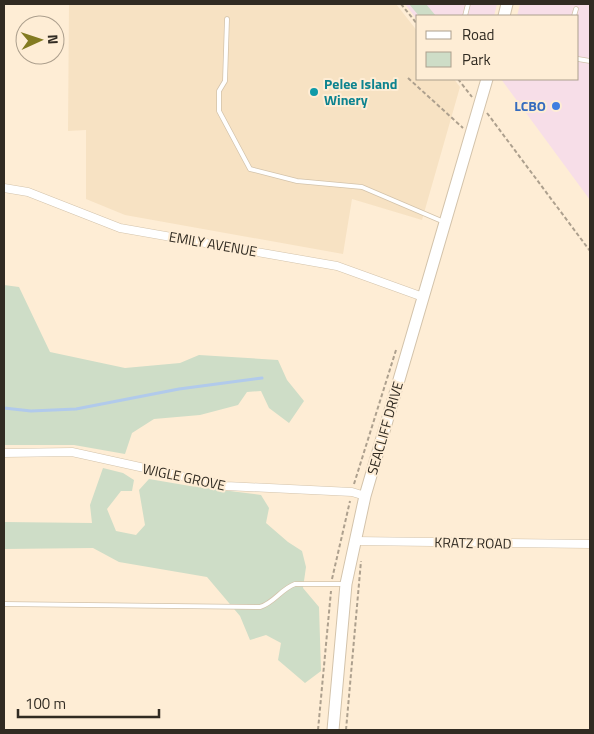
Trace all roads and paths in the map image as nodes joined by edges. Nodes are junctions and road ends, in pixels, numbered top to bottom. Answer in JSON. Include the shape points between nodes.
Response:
{"nodes":[{"id":1,"x":401,"y":4,"type":"edge"},
{"id":2,"x":576,"y":9,"type":"dead end"},
{"id":3,"x":574,"y":15,"type":"edge"},
{"id":4,"x":227,"y":19,"type":"dead end"},
{"id":5,"x":416,"y":23,"type":"edge"},
{"id":6,"x":408,"y":78,"type":"dead end"},
{"id":7,"x":459,"y":80,"type":"edge"},
{"id":8,"x":487,"y":80,"type":"edge"},
{"id":9,"x":480,"y":105,"type":"junction"},
{"id":10,"x":472,"y":132,"type":"junction"},
{"id":11,"x":4,"y":188,"type":"edge"},
{"id":12,"x":447,"y":223,"type":"junction"},
{"id":13,"x":590,"y":251,"type":"edge"},
{"id":14,"x":423,"y":297,"type":"junction"},
{"id":15,"x":4,"y":453,"type":"edge"},
{"id":16,"x":365,"y":496,"type":"junction"},
{"id":17,"x":355,"y":541,"type":"junction"},
{"id":18,"x":590,"y":544,"type":"edge"},
{"id":19,"x":346,"y":584,"type":"junction"},
{"id":20,"x":4,"y":604,"type":"edge"},
{"id":21,"x":333,"y":730,"type":"edge"},
{"id":22,"x":346,"y":730,"type":"edge"}],
"edges":[{"from":1,"to":5,"type":"path"},
{"from":2,"to":3,"type":"lane"},
{"from":4,"to":12,"type":"lane","via":[[226,80],[219,91],[219,111],[250,169],[297,181],[362,187]]},
{"from":6,"to":10,"type":"path","via":[[461,127]]},
{"from":7,"to":9,"type":"path"},
{"from":8,"to":9,"type":"main road","name":"SEACLIFF DRIVE"},
{"from":9,"to":10,"type":"main road","name":"SEACLIFF DRIVE"},
{"from":9,"to":13,"type":"path"},
{"from":10,"to":12,"type":"main road","name":"SEACLIFF DRIVE"},
{"from":11,"to":14,"type":"street","name":"EMILY AVENUE","via":[[28,192],[120,228],[337,266]]},
{"from":12,"to":14,"type":"main road","name":"SEACLIFF DRIVE"},
{"from":14,"to":16,"type":"main road","name":"SEACLIFF DRIVE"},
{"from":15,"to":16,"type":"street","name":"WIGLE GROVE","via":[[72,452],[226,486],[352,492]]},
{"from":16,"to":17,"type":"main road","name":"SEACLIFF DRIVE"},
{"from":17,"to":18,"type":"street","name":"KRATZ ROAD"},
{"from":17,"to":19,"type":"main road","name":"SEACLIFF DRIVE"},
{"from":17,"to":22,"type":"path","via":[[362,565]]},
{"from":19,"to":20,"type":"lane","via":[[295,584],[268,605],[260,607]]},
{"from":19,"to":21,"type":"main road","name":"SEACLIFF DRIVE"}]}
